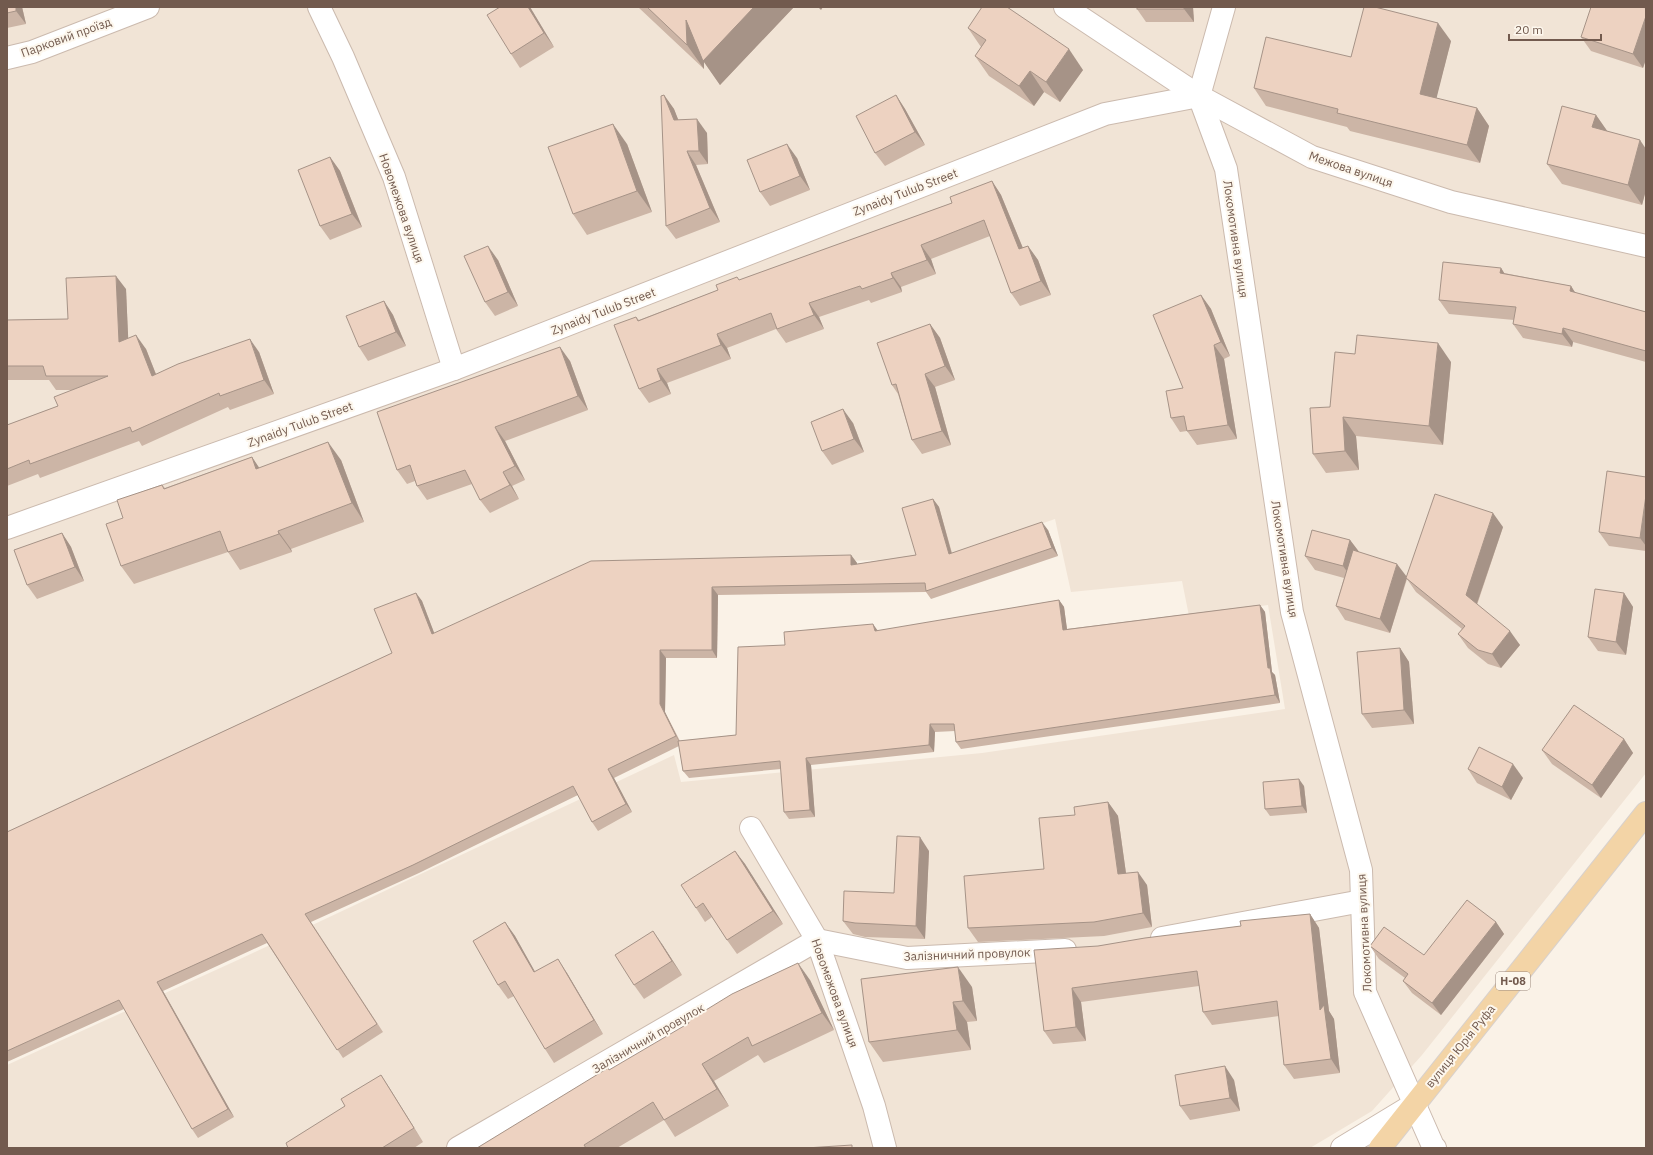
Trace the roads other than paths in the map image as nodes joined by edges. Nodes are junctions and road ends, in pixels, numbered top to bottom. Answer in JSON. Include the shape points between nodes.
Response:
{"nodes":[{"id":1,"x":148,"y":7,"type":"edge"},
{"id":2,"x":319,"y":7,"type":"edge"},
{"id":3,"x":1065,"y":7,"type":"edge"},
{"id":4,"x":1224,"y":7,"type":"edge"},
{"id":5,"x":7,"y":58,"type":"edge"},
{"id":6,"x":1199,"y":96,"type":"junction"},
{"id":7,"x":1646,"y":246,"type":"edge"},
{"id":8,"x":454,"y":369,"type":"junction"},
{"id":9,"x":7,"y":528,"type":"edge"},
{"id":10,"x":1646,"y":813,"type":"edge"},
{"id":11,"x":751,"y":828,"type":"dead end"},
{"id":12,"x":1362,"y":901,"type":"junction"},
{"id":13,"x":818,"y":940,"type":"junction"},
{"id":14,"x":1144,"y":941,"type":"edge"},
{"id":15,"x":1082,"y":949,"type":"edge"},
{"id":16,"x":1414,"y":1104,"type":"junction"},
{"id":17,"x":458,"y":1148,"type":"edge"},
{"id":18,"x":885,"y":1148,"type":"edge"},
{"id":19,"x":1342,"y":1148,"type":"edge"},
{"id":20,"x":1380,"y":1148,"type":"edge"},
{"id":21,"x":1436,"y":1148,"type":"edge"}],
"edges":[{"from":1,"to":5,"type":"street","name":"Парковий проїзд","via":[[32,52]]},
{"from":2,"to":8,"type":"street","name":"Новомежова вулиця","via":[[394,177]]},
{"from":3,"to":6,"type":"street","name":"Межова вулиця"},
{"from":4,"to":6,"type":"street"},
{"from":6,"to":7,"type":"street","name":"Межова вулиця","via":[[1312,157],[1451,202]]},
{"from":6,"to":8,"type":"street","name":"Zynaidy Tulub Street","via":[[1105,114]]},
{"from":6,"to":12,"type":"street","name":"Локомотивна вулиця","via":[[1226,169],[1292,612],[1361,870]]},
{"from":8,"to":9,"type":"street","name":"Zynaidy Tulub Street"},
{"from":10,"to":16,"type":"main road","name":"вулиця Юрія Руфа","number":"Н-08"},
{"from":11,"to":13,"type":"street","name":"Новомежова вулиця"},
{"from":12,"to":14,"type":"street"},
{"from":12,"to":16,"type":"street","name":"Локомотивна вулиця","via":[[1365,992]]},
{"from":13,"to":15,"type":"street","name":"Залізничний провулок","via":[[907,958]]},
{"from":13,"to":17,"type":"street","name":"Залізничний провулок"},
{"from":13,"to":18,"type":"street","name":"Новомежова вулиця","via":[[874,1106]]},
{"from":16,"to":19,"type":"street"},
{"from":16,"to":20,"type":"main road","name":"вулиця Юрія Руфа","number":"Н-08"},
{"from":16,"to":21,"type":"street","name":"Локомотивна вулиця"}]}
